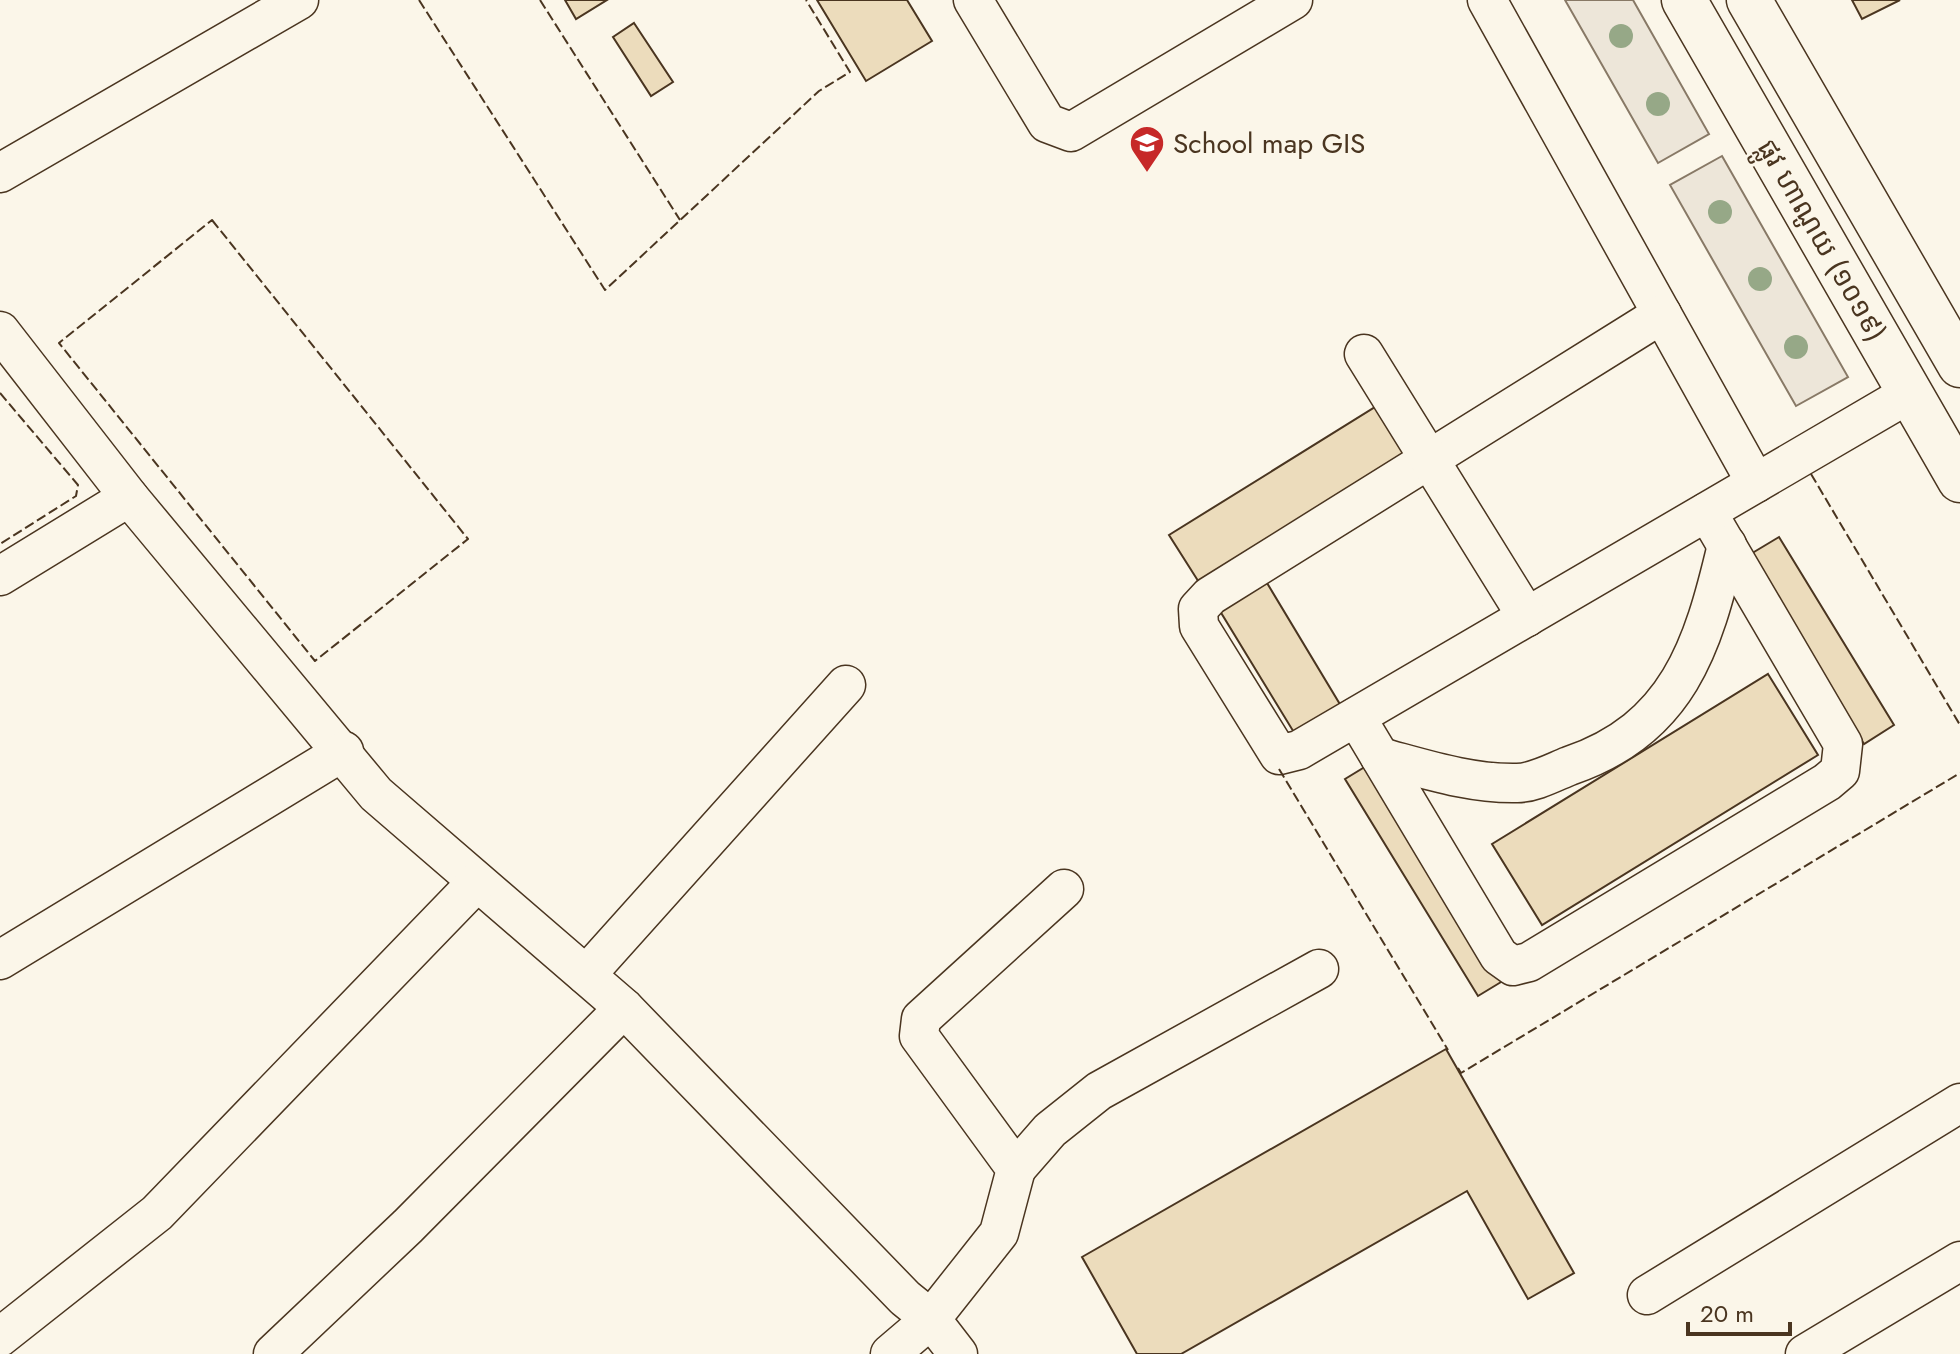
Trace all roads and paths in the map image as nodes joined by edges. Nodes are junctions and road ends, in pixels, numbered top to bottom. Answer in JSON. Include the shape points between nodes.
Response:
{"nodes":[{"id":1,"x":299,"y":0,"type":"edge"},
{"id":2,"x":973,"y":0,"type":"edge"},
{"id":3,"x":1293,"y":0,"type":"edge"},
{"id":4,"x":1487,"y":0,"type":"edge"},
{"id":5,"x":1684,"y":0,"type":"edge"},
{"id":6,"x":1749,"y":0,"type":"edge"},
{"id":7,"x":0,"y":173,"type":"edge"},
{"id":8,"x":1662,"y":314,"type":"junction"},
{"id":9,"x":0,"y":331,"type":"edge"},
{"id":10,"x":1364,"y":354,"type":"dead end"},
{"id":11,"x":1960,"y":365,"type":"edge"},
{"id":12,"x":1910,"y":393,"type":"junction"},
{"id":13,"x":1430,"y":462,"type":"junction"},
{"id":14,"x":1960,"y":480,"type":"edge"},
{"id":15,"x":1756,"y":483,"type":"junction"},
{"id":16,"x":129,"y":497,"type":"junction"},
{"id":17,"x":1707,"y":512,"type":"junction"},
{"id":18,"x":1727,"y":545,"type":"junction"},
{"id":19,"x":0,"y":576,"type":"edge"},
{"id":20,"x":1527,"y":617,"type":"junction"},
{"id":21,"x":846,"y":685,"type":"dead end"},
{"id":22,"x":1356,"y":717,"type":"junction"},
{"id":23,"x":344,"y":751,"type":"junction"},
{"id":24,"x":1380,"y":757,"type":"junction"},
{"id":25,"x":477,"y":882,"type":"junction"},
{"id":26,"x":1064,"y":889,"type":"dead end"},
{"id":27,"x":0,"y":960,"type":"edge"},
{"id":28,"x":1319,"y":969,"type":"dead end"},
{"id":29,"x":586,"y":975,"type":"junction"},
{"id":30,"x":624,"y":1008,"type":"junction"},
{"id":31,"x":1960,"y":1103,"type":"edge"},
{"id":32,"x":1016,"y":1169,"type":"junction"},
{"id":33,"x":1960,"y":1261,"type":"edge"},
{"id":34,"x":1647,"y":1295,"type":"dead end"},
{"id":35,"x":931,"y":1319,"type":"junction"},
{"id":36,"x":0,"y":1337,"type":"edge"},
{"id":37,"x":273,"y":1354,"type":"edge"},
{"id":38,"x":890,"y":1354,"type":"edge"},
{"id":39,"x":958,"y":1354,"type":"edge"},
{"id":40,"x":1805,"y":1354,"type":"edge"}],
"edges":[{"from":1,"to":7,"type":"street"},
{"from":2,"to":3,"type":"street","via":[[1047,123],[1071,132]]},
{"from":4,"to":8,"type":"street"},
{"from":5,"to":12,"type":"main road","name":"ផ្លូវ ហាណូយ (១០១៩)"},
{"from":6,"to":11,"type":"main road","name":"ផ្លូវ ហាណូយ (១០១៩)"},
{"from":8,"to":13,"type":"street"},
{"from":8,"to":15,"type":"street"},
{"from":9,"to":16,"type":"street"},
{"from":10,"to":13,"type":"street"},
{"from":12,"to":14,"type":"main road","name":"ផ្លូវ ហាណូយ (១០១៩)"},
{"from":12,"to":15,"type":"street"},
{"from":13,"to":20,"type":"street"},
{"from":13,"to":22,"type":"street","via":[[1210,596],[1198,609],[1199,626],[1279,755],[1299,750]]},
{"from":15,"to":17,"type":"street"},
{"from":16,"to":19,"type":"street"},
{"from":16,"to":23,"type":"street"},
{"from":17,"to":18,"type":"street"},
{"from":17,"to":20,"type":"street"},
{"from":18,"to":24,"type":"street","via":[[1712,608],[1689,668],[1648,723],[1583,762],[1520,783],[1452,776]]},
{"from":18,"to":24,"type":"street","via":[[1843,744],[1840,771],[1827,782],[1529,962],[1513,966],[1499,956]]},
{"from":20,"to":22,"type":"street"},
{"from":21,"to":29,"type":"street"},
{"from":22,"to":24,"type":"street"},
{"from":23,"to":25,"type":"street","via":[[376,794]]},
{"from":23,"to":27,"type":"street"},
{"from":25,"to":29,"type":"street"},
{"from":25,"to":36,"type":"street","via":[[157,1213]]},
{"from":26,"to":32,"type":"street","via":[[921,1019],[919,1036]]},
{"from":28,"to":32,"type":"street","via":[[1099,1091],[1050,1130]]},
{"from":29,"to":30,"type":"street"},
{"from":30,"to":35,"type":"street"},
{"from":30,"to":37,"type":"street"},
{"from":31,"to":34,"type":"street"},
{"from":32,"to":35,"type":"street","via":[[999,1233]]},
{"from":33,"to":40,"type":"street"},
{"from":35,"to":38,"type":"street"},
{"from":35,"to":39,"type":"street"}]}
